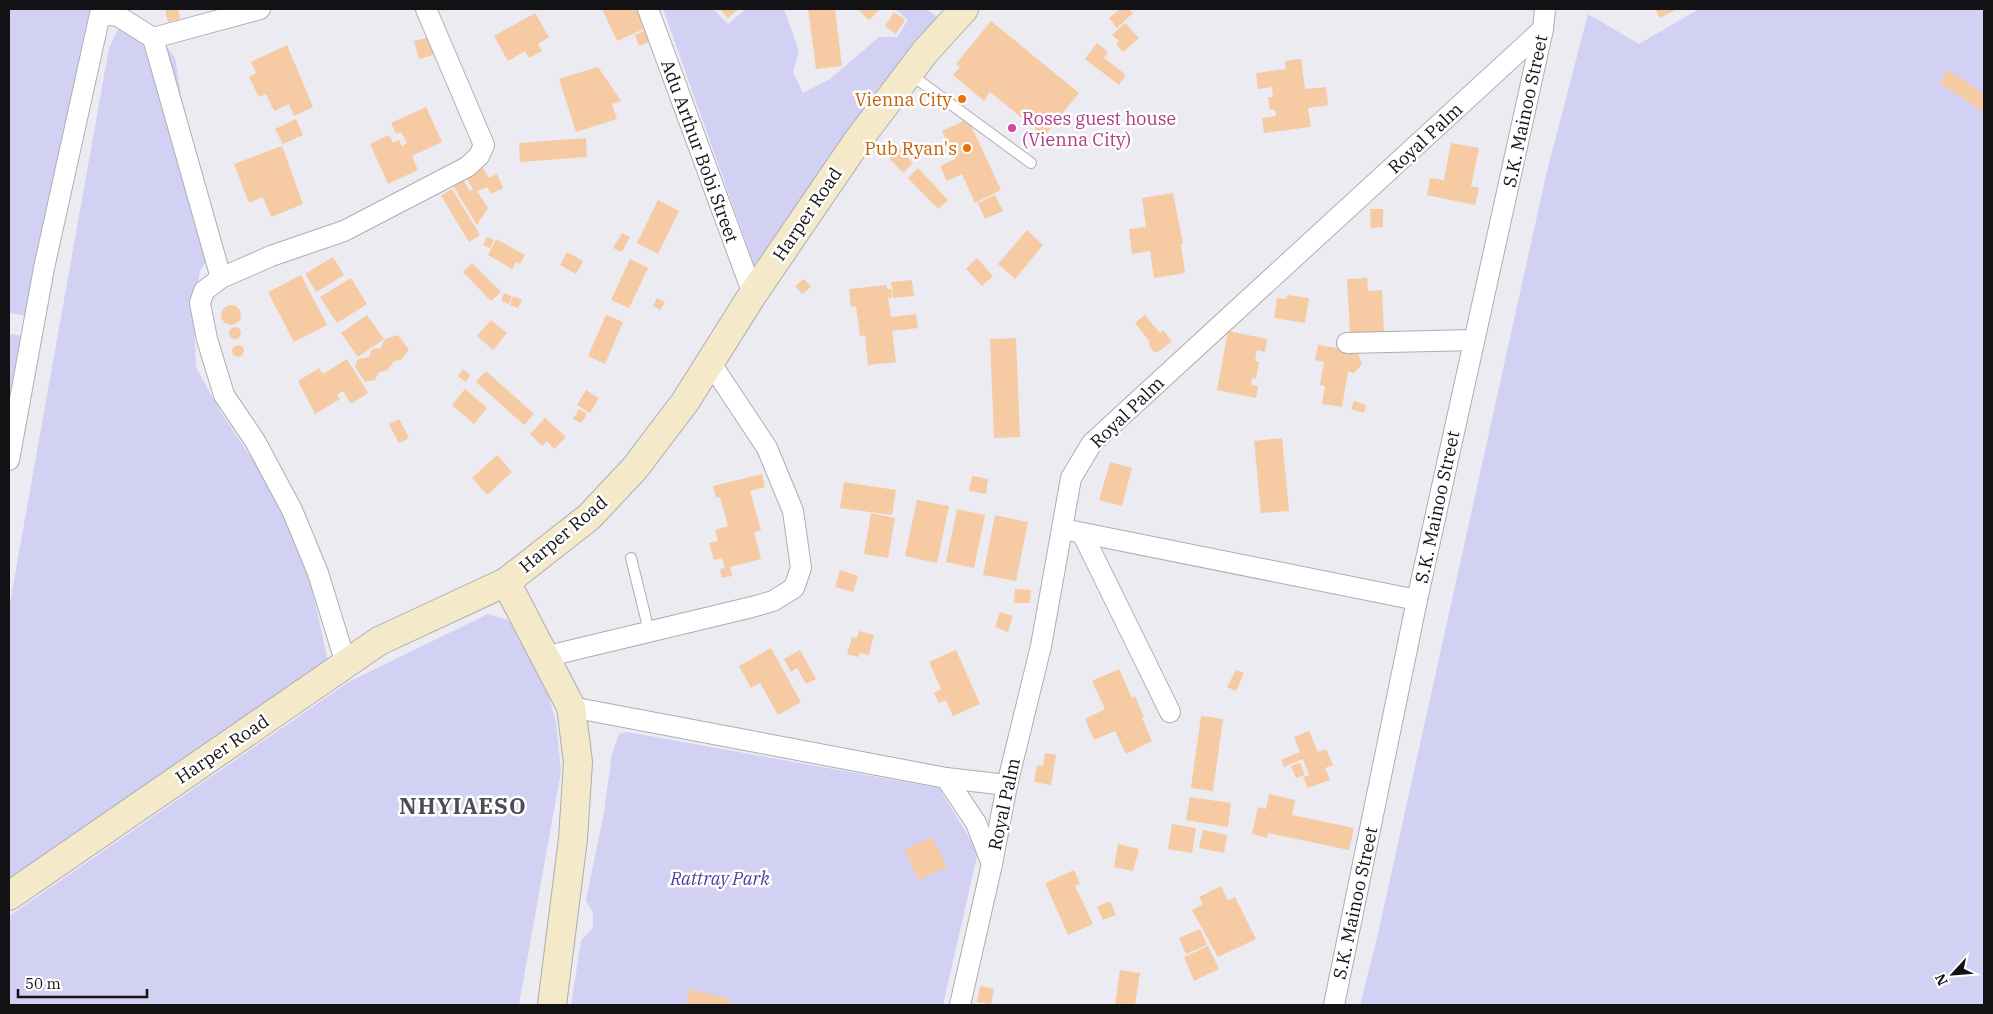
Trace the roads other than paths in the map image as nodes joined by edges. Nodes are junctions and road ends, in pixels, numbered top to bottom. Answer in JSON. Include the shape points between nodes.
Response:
{"nodes":[{"id":1,"x":260,"y":9,"type":"edge"},
{"id":2,"x":426,"y":9,"type":"edge"},
{"id":3,"x":648,"y":9,"type":"edge"},
{"id":4,"x":964,"y":9,"type":"edge"},
{"id":5,"x":1545,"y":9,"type":"edge"},
{"id":6,"x":99,"y":11,"type":"edge"},
{"id":7,"x":1543,"y":29,"type":"junction"},
{"id":8,"x":153,"y":38,"type":"junction"},
{"id":9,"x":909,"y":74,"type":"junction"},
{"id":10,"x":1031,"y":163,"type":"dead end"},
{"id":11,"x":221,"y":278,"type":"junction"},
{"id":12,"x":753,"y":294,"type":"junction"},
{"id":13,"x":1474,"y":340,"type":"junction"},
{"id":14,"x":1347,"y":343,"type":"dead end"},
{"id":15,"x":710,"y":362,"type":"junction"},
{"id":16,"x":9,"y":460,"type":"edge"},
{"id":17,"x":1063,"y":529,"type":"junction"},
{"id":18,"x":1082,"y":533,"type":"junction"},
{"id":19,"x":631,"y":558,"type":"dead end"},
{"id":20,"x":506,"y":582,"type":"junction"},
{"id":21,"x":1417,"y":600,"type":"junction"},
{"id":22,"x":649,"y":632,"type":"junction"},
{"id":23,"x":544,"y":657,"type":"junction"},
{"id":24,"x":346,"y":664,"type":"junction"},
{"id":25,"x":571,"y":707,"type":"junction"},
{"id":26,"x":1170,"y":712,"type":"dead end"},
{"id":27,"x":946,"y":778,"type":"junction"},
{"id":28,"x":1007,"y":785,"type":"junction"},
{"id":29,"x":992,"y":864,"type":"junction"},
{"id":30,"x":9,"y":896,"type":"edge"},
{"id":31,"x":552,"y":1005,"type":"edge"},
{"id":32,"x":960,"y":1005,"type":"edge"},
{"id":33,"x":1334,"y":1005,"type":"edge"}],
"edges":[{"from":1,"to":8,"type":"street"},
{"from":2,"to":11,"type":"street","via":[[484,145],[478,156],[467,167],[344,231],[271,256]]},
{"from":3,"to":12,"type":"street","name":"Adu Arthur Bobi Street"},
{"from":4,"to":9,"type":"main road","name":"Harper Road"},
{"from":5,"to":7,"type":"street","name":"S.K. Mainoo Street"},
{"from":6,"to":8,"type":"street","via":[[118,16]]},
{"from":6,"to":16,"type":"street","via":[[44,268]]},
{"from":7,"to":13,"type":"street","name":"S.K. Mainoo Street"},
{"from":7,"to":17,"type":"street","name":"Royal Palm","via":[[1092,443],[1071,478]]},
{"from":8,"to":11,"type":"street"},
{"from":9,"to":10,"type":"lane"},
{"from":9,"to":12,"type":"main road","name":"Harper Road","via":[[856,143]]},
{"from":11,"to":24,"type":"street","via":[[204,291],[200,303],[224,395],[255,441],[292,510],[318,573]]},
{"from":12,"to":15,"type":"main road","name":"Harper Road"},
{"from":13,"to":14,"type":"street"},
{"from":13,"to":21,"type":"street","name":"S.K. Mainoo Street"},
{"from":15,"to":20,"type":"main road","name":"Harper Road","via":[[685,402],[635,468],[589,517]]},
{"from":15,"to":22,"type":"street","via":[[767,448],[793,511],[802,568],[794,588],[773,600]]},
{"from":17,"to":18,"type":"street"},
{"from":17,"to":28,"type":"street","name":"Royal Palm","via":[[1041,646]]},
{"from":18,"to":21,"type":"street"},
{"from":18,"to":26,"type":"street"},
{"from":19,"to":22,"type":"lane"},
{"from":20,"to":23,"type":"main road"},
{"from":20,"to":24,"type":"main road","name":"Harper Road","via":[[379,641]]},
{"from":21,"to":33,"type":"street","name":"S.K. Mainoo Street"},
{"from":22,"to":23,"type":"street"},
{"from":23,"to":25,"type":"main road"},
{"from":24,"to":30,"type":"main road","name":"Harper Road"},
{"from":25,"to":27,"type":"street"},
{"from":25,"to":31,"type":"main road","via":[[578,762],[573,839]]},
{"from":27,"to":28,"type":"street"},
{"from":27,"to":29,"type":"street","via":[[976,823]]},
{"from":28,"to":29,"type":"street","name":"Royal Palm"},
{"from":29,"to":32,"type":"street","name":"Royal Palm"}]}
